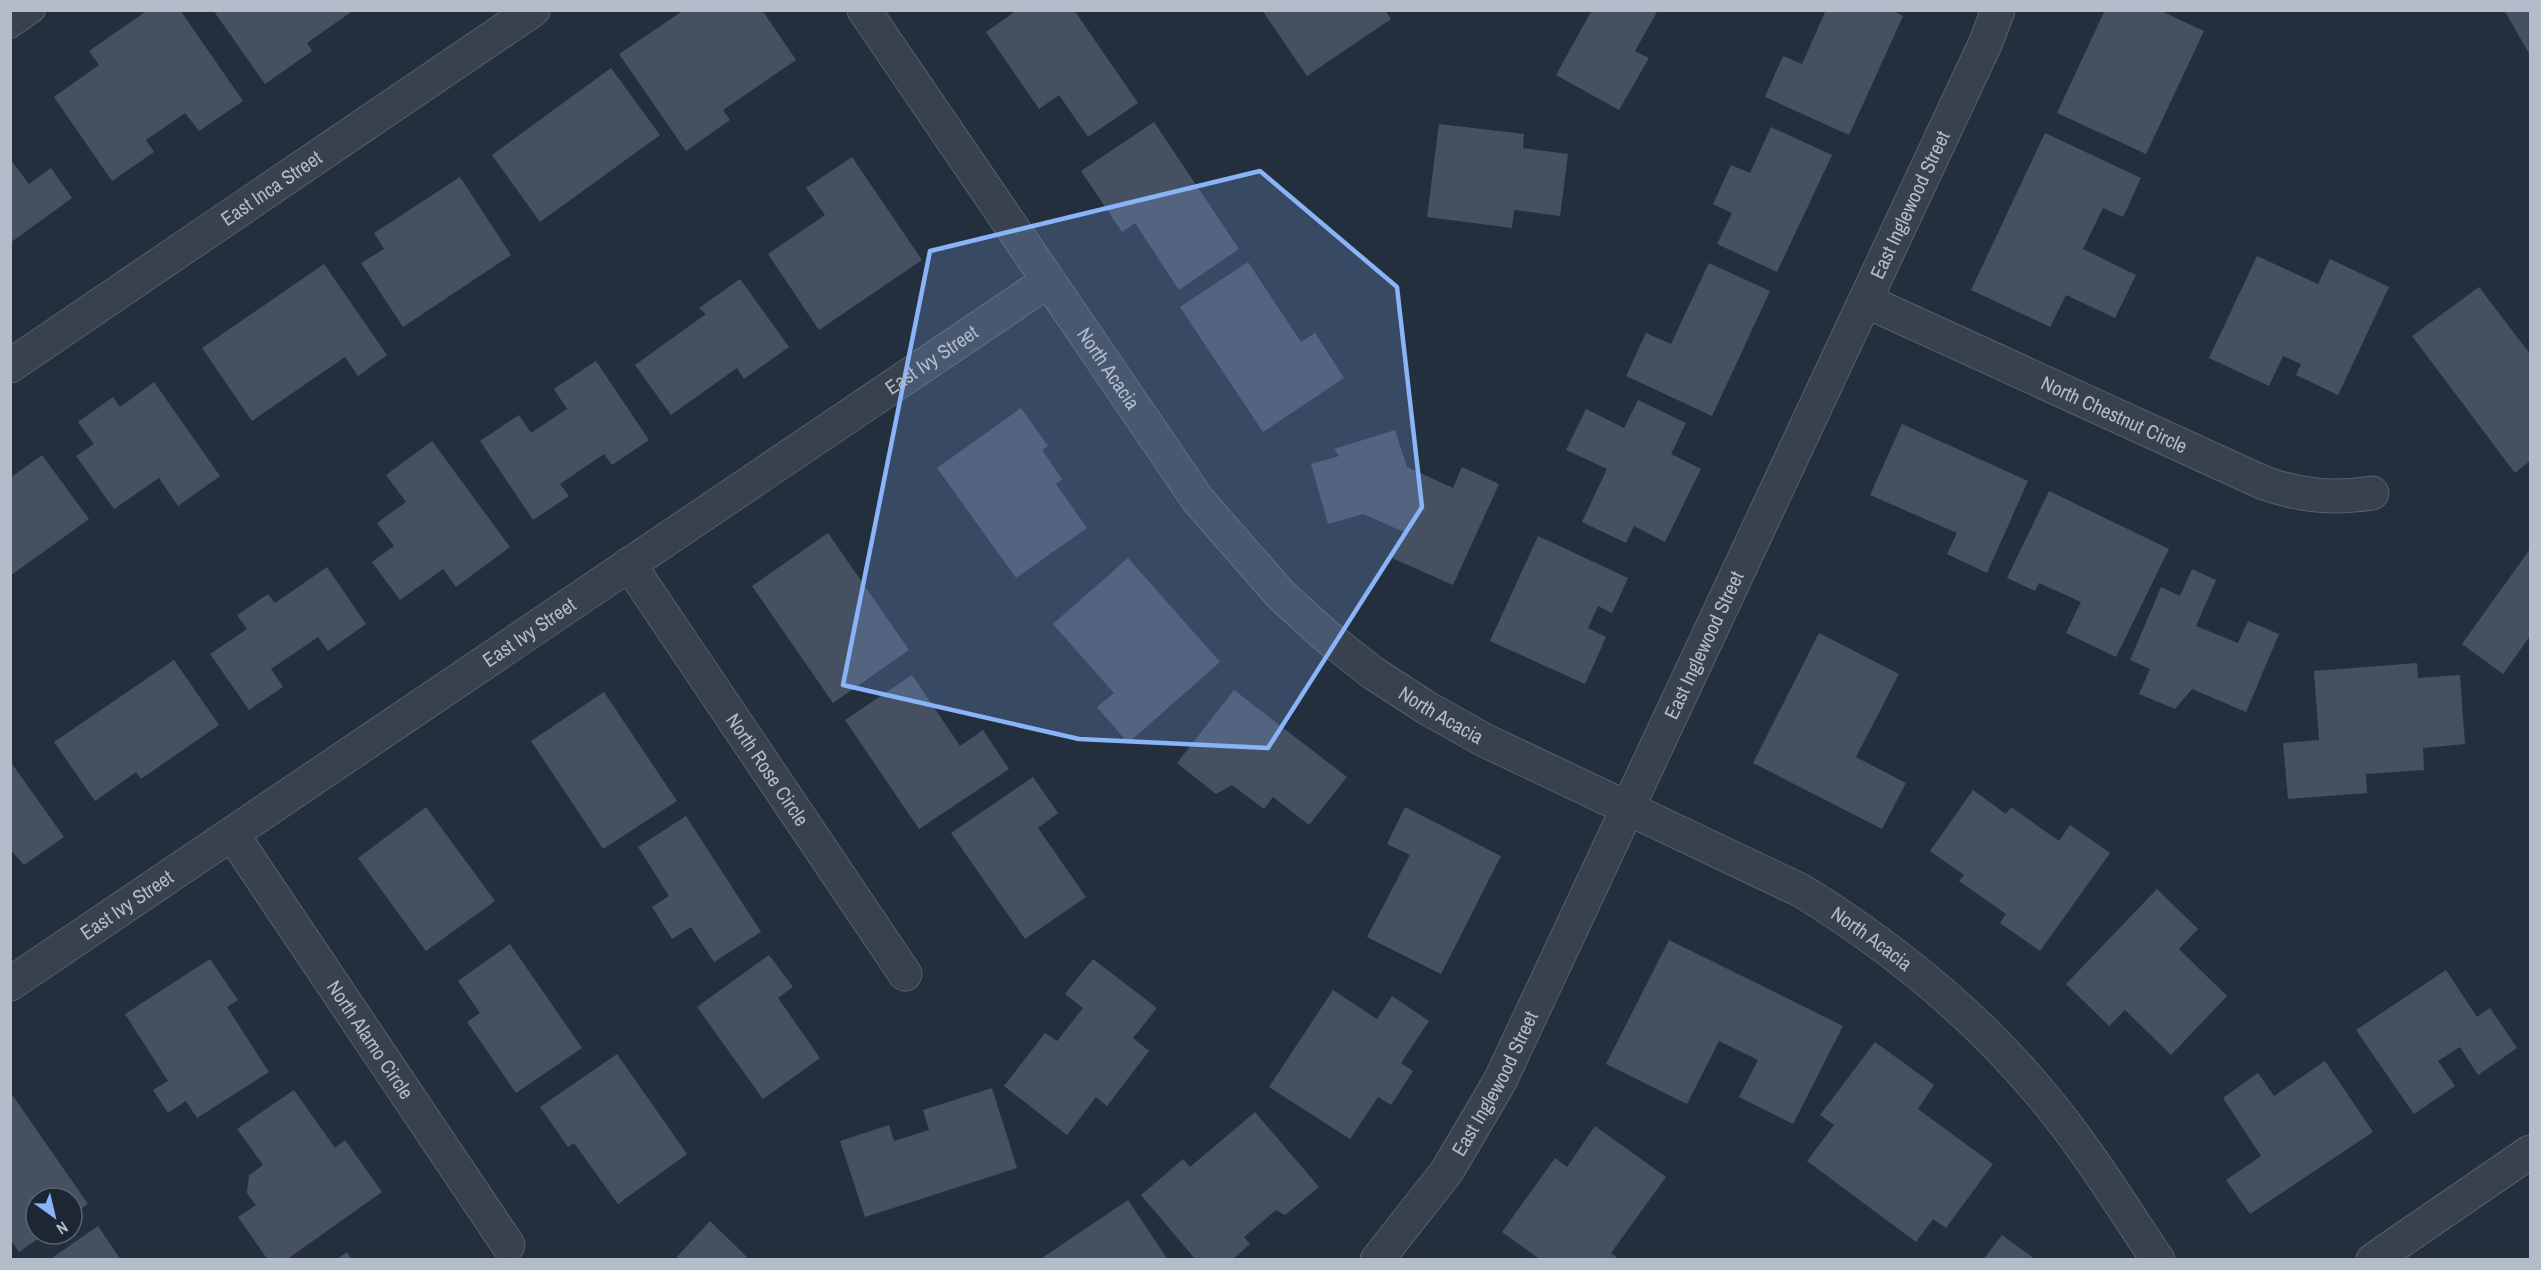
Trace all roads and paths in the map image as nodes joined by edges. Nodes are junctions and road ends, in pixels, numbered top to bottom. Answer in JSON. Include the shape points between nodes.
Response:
{"nodes":[{"id":1,"x":33,"y":10,"type":"edge"},
{"id":2,"x":533,"y":10,"type":"edge"},
{"id":3,"x":864,"y":10,"type":"edge"},
{"id":4,"x":1998,"y":10,"type":"edge"},
{"id":5,"x":10,"y":26,"type":"edge"},
{"id":6,"x":1048,"y":280,"type":"junction"},
{"id":7,"x":1866,"y":301,"type":"junction"},
{"id":8,"x":10,"y":366,"type":"edge"},
{"id":9,"x":2372,"y":493,"type":"dead end"},
{"id":10,"x":629,"y":564,"type":"junction"},
{"id":11,"x":1628,"y":809,"type":"junction"},
{"id":12,"x":232,"y":834,"type":"junction"},
{"id":13,"x":905,"y":974,"type":"dead end"},
{"id":14,"x":10,"y":984,"type":"edge"},
{"id":15,"x":2530,"y":1152,"type":"edge"},
{"id":16,"x":508,"y":1245,"type":"dead end"},
{"id":17,"x":1377,"y":1260,"type":"edge"},
{"id":18,"x":2158,"y":1260,"type":"edge"},
{"id":19,"x":2373,"y":1260,"type":"edge"}],
"edges":[{"from":1,"to":5,"type":"lane"},
{"from":2,"to":8,"type":"street","name":"East Inca Street"},
{"from":3,"to":6,"type":"street","name":"North Acacia"},
{"from":4,"to":7,"type":"street","name":"East Inglewood Street"},
{"from":6,"to":10,"type":"street","name":"East Ivy Street"},
{"from":6,"to":11,"type":"street","name":"North Acacia","via":[[1198,500],[1281,595],[1372,673],[1426,708]]},
{"from":7,"to":9,"type":"street","name":"North Chestnut Circle","via":[[2264,483],[2318,497]]},
{"from":7,"to":11,"type":"street","name":"East Inglewood Street"},
{"from":10,"to":12,"type":"street","name":"East Ivy Street"},
{"from":10,"to":13,"type":"street","name":"North Rose Circle"},
{"from":11,"to":17,"type":"street","name":"East Inglewood Street","via":[[1500,1081],[1447,1172]]},
{"from":11,"to":18,"type":"street","name":"North Acacia","via":[[1802,891],[1847,919],[1927,981],[1968,1016],[2036,1088],[2066,1125]]},
{"from":12,"to":14,"type":"street","name":"East Ivy Street"},
{"from":12,"to":16,"type":"street","name":"North Alamo Circle"},
{"from":15,"to":19,"type":"street"}]}
